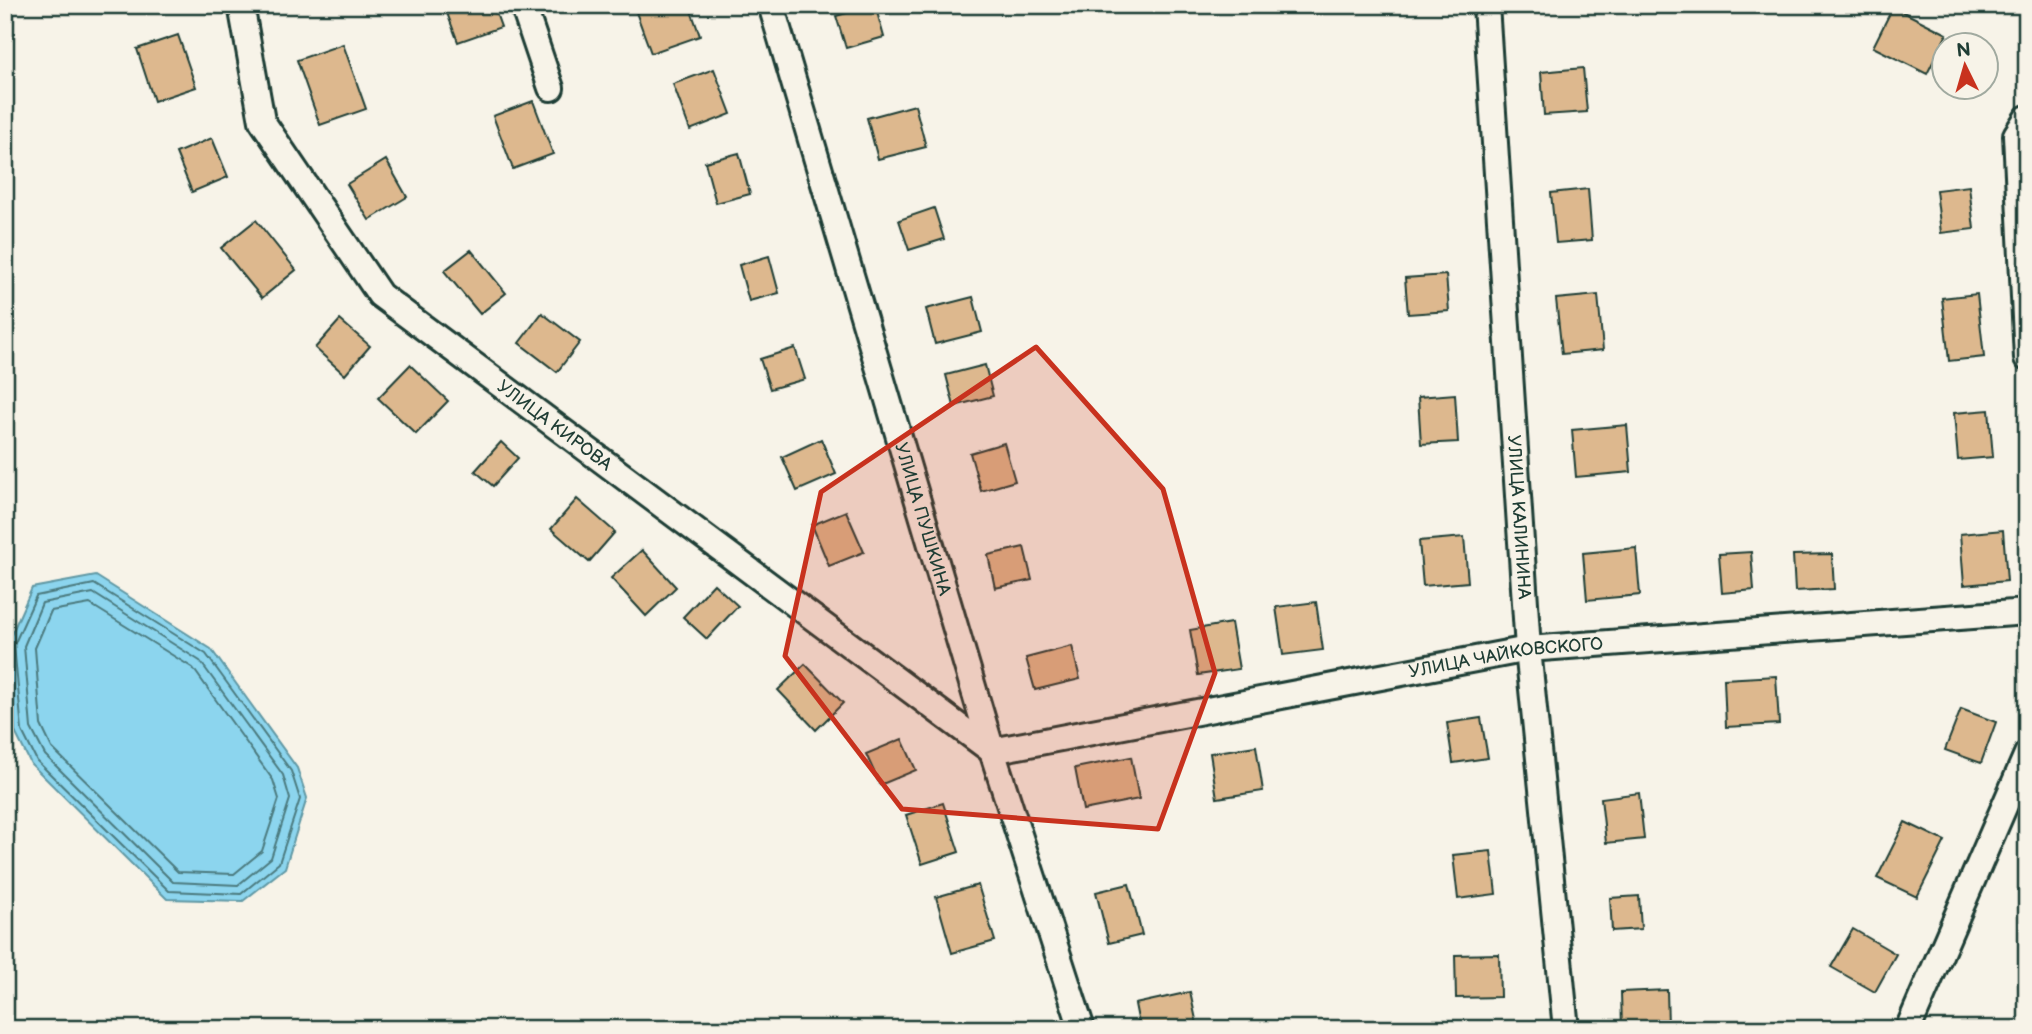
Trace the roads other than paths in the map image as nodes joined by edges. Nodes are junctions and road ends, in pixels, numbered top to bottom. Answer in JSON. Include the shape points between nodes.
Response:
{"nodes":[{"id":1,"x":241,"y":5,"type":"edge"},
{"id":2,"x":523,"y":5,"type":"edge"},
{"id":3,"x":771,"y":5,"type":"edge"},
{"id":4,"x":1486,"y":5,"type":"edge"},
{"id":5,"x":551,"y":88,"type":"dead end"},
{"id":6,"x":2027,"y":118,"type":"edge"},
{"id":7,"x":2027,"y":358,"type":"edge"},
{"id":8,"x":2027,"y":612,"type":"edge"},
{"id":9,"x":1528,"y":649,"type":"junction"},
{"id":10,"x":992,"y":751,"type":"junction"},
{"id":11,"x":2027,"y":754,"type":"edge"},
{"id":12,"x":1082,"y":1029,"type":"edge"},
{"id":13,"x":1566,"y":1029,"type":"edge"},
{"id":14,"x":1908,"y":1029,"type":"edge"}],
"edges":[{"from":1,"to":10,"type":"street","name":"УЛИЦА КИРОВА","via":[[262,121],[380,295]]},
{"from":2,"to":5,"type":"street"},
{"from":3,"to":10,"type":"street","name":"УЛИЦА ПУШКИНА"},
{"from":4,"to":9,"type":"street","name":"УЛИЦА КАЛИНИНА"},
{"from":6,"to":7,"type":"street","via":[[2016,135]]},
{"from":8,"to":9,"type":"street","name":"УЛИЦА ЧАЙКОВСКОГО"},
{"from":9,"to":10,"type":"street","name":"УЛИЦА ЧАЙКОВСКОГО"},
{"from":9,"to":13,"type":"street","name":"УЛИЦА КАЛИНИНА"},
{"from":10,"to":12,"type":"street","name":"УЛИЦА ПУШКИНА"},
{"from":11,"to":14,"type":"street"}]}
